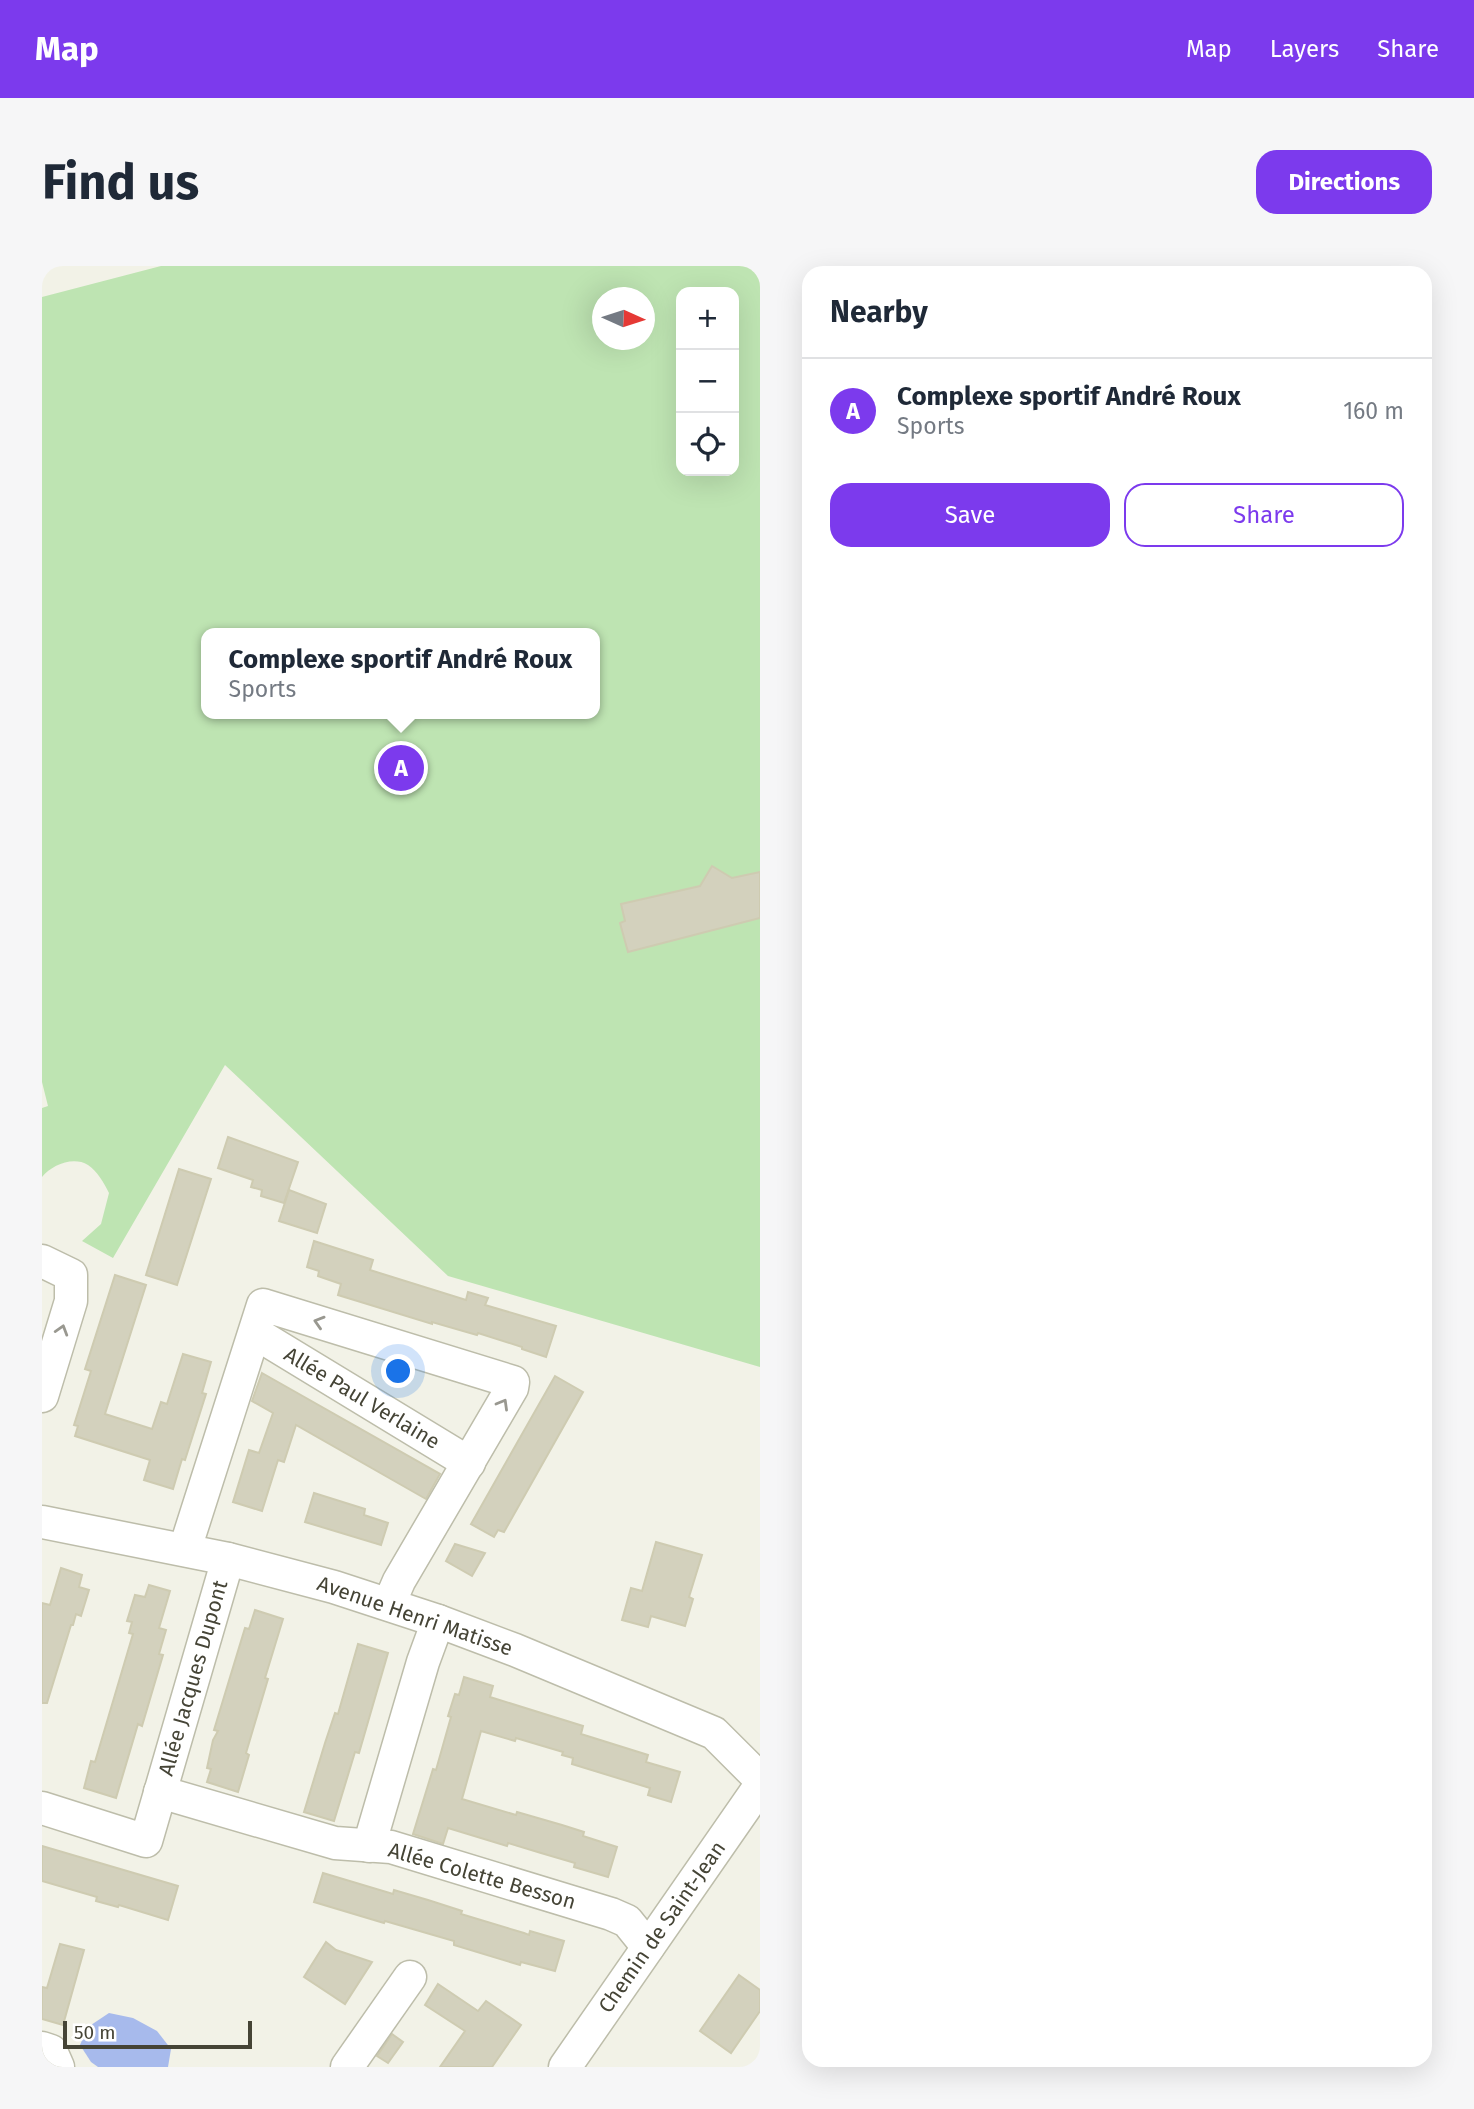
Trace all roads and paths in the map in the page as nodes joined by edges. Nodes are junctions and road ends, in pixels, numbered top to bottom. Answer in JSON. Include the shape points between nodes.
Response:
{"nodes":[{"id":1,"x":42,"y":1261,"type":"edge"},
{"id":2,"x":255,"y":1333,"type":"junction"},
{"id":3,"x":42,"y":1396,"type":"edge"},
{"id":4,"x":469,"y":1463,"type":"junction"},
{"id":5,"x":42,"y":1522,"type":"edge"},
{"id":6,"x":185,"y":1549,"type":"junction"},
{"id":7,"x":228,"y":1559,"type":"junction"},
{"id":8,"x":389,"y":1604,"type":"junction"},
{"id":9,"x":438,"y":1621,"type":"junction"},
{"id":10,"x":760,"y":1779,"type":"edge"},
{"id":11,"x":760,"y":1786,"type":"edge"},
{"id":12,"x":160,"y":1792,"type":"junction"},
{"id":13,"x":42,"y":1808,"type":"edge"},
{"id":14,"x":369,"y":1846,"type":"junction"},
{"id":15,"x":648,"y":1947,"type":"junction"},
{"id":16,"x":410,"y":1977,"type":"dead end"},
{"id":17,"x":42,"y":2048,"type":"edge"},
{"id":18,"x":58,"y":2067,"type":"edge"},
{"id":19,"x":347,"y":2067,"type":"edge"},
{"id":20,"x":565,"y":2067,"type":"edge"}],
"edges":[{"from":3,"to":1,"type":"street","one_way":true,"via":[[71,1301],[71,1275]]},
{"from":2,"to":4,"type":"street","name":"Allée Paul Verlaine"},
{"from":4,"to":2,"type":"street","name":"Allée Paul Verlaine","one_way":true,"via":[[513,1381],[263,1305]]},
{"from":2,"to":6,"type":"street","name":"Allée Paul Verlaine"},
{"from":4,"to":8,"type":"street","name":"Allée Paul Verlaine"},
{"from":5,"to":6,"type":"street","name":"Avenue Henri Matisse"},
{"from":6,"to":7,"type":"street","name":"Avenue Henri Matisse"},
{"from":7,"to":8,"type":"street","name":"Avenue Henri Matisse"},
{"from":7,"to":12,"type":"street","name":"Allée Jacques Dupont"},
{"from":8,"to":9,"type":"street","name":"Avenue Henri Matisse"},
{"from":9,"to":10,"type":"street","name":"Avenue Henri Matisse","via":[[714,1733]]},
{"from":9,"to":14,"type":"street","name":"Allée Colette Besson"},
{"from":11,"to":15,"type":"street","name":"Chemin de Saint-Jean"},
{"from":12,"to":13,"type":"street","via":[[146,1841]]},
{"from":12,"to":14,"type":"street","name":"Allée Jacques Dupont","via":[[335,1843]]},
{"from":14,"to":15,"type":"street","name":"Allée Colette Besson","via":[[391,1847],[611,1914],[627,1921]]},
{"from":15,"to":20,"type":"street","name":"Chemin de Saint-Jean"},
{"from":16,"to":19,"type":"street"},
{"from":17,"to":18,"type":"street","via":[[51,2051]]}]}
